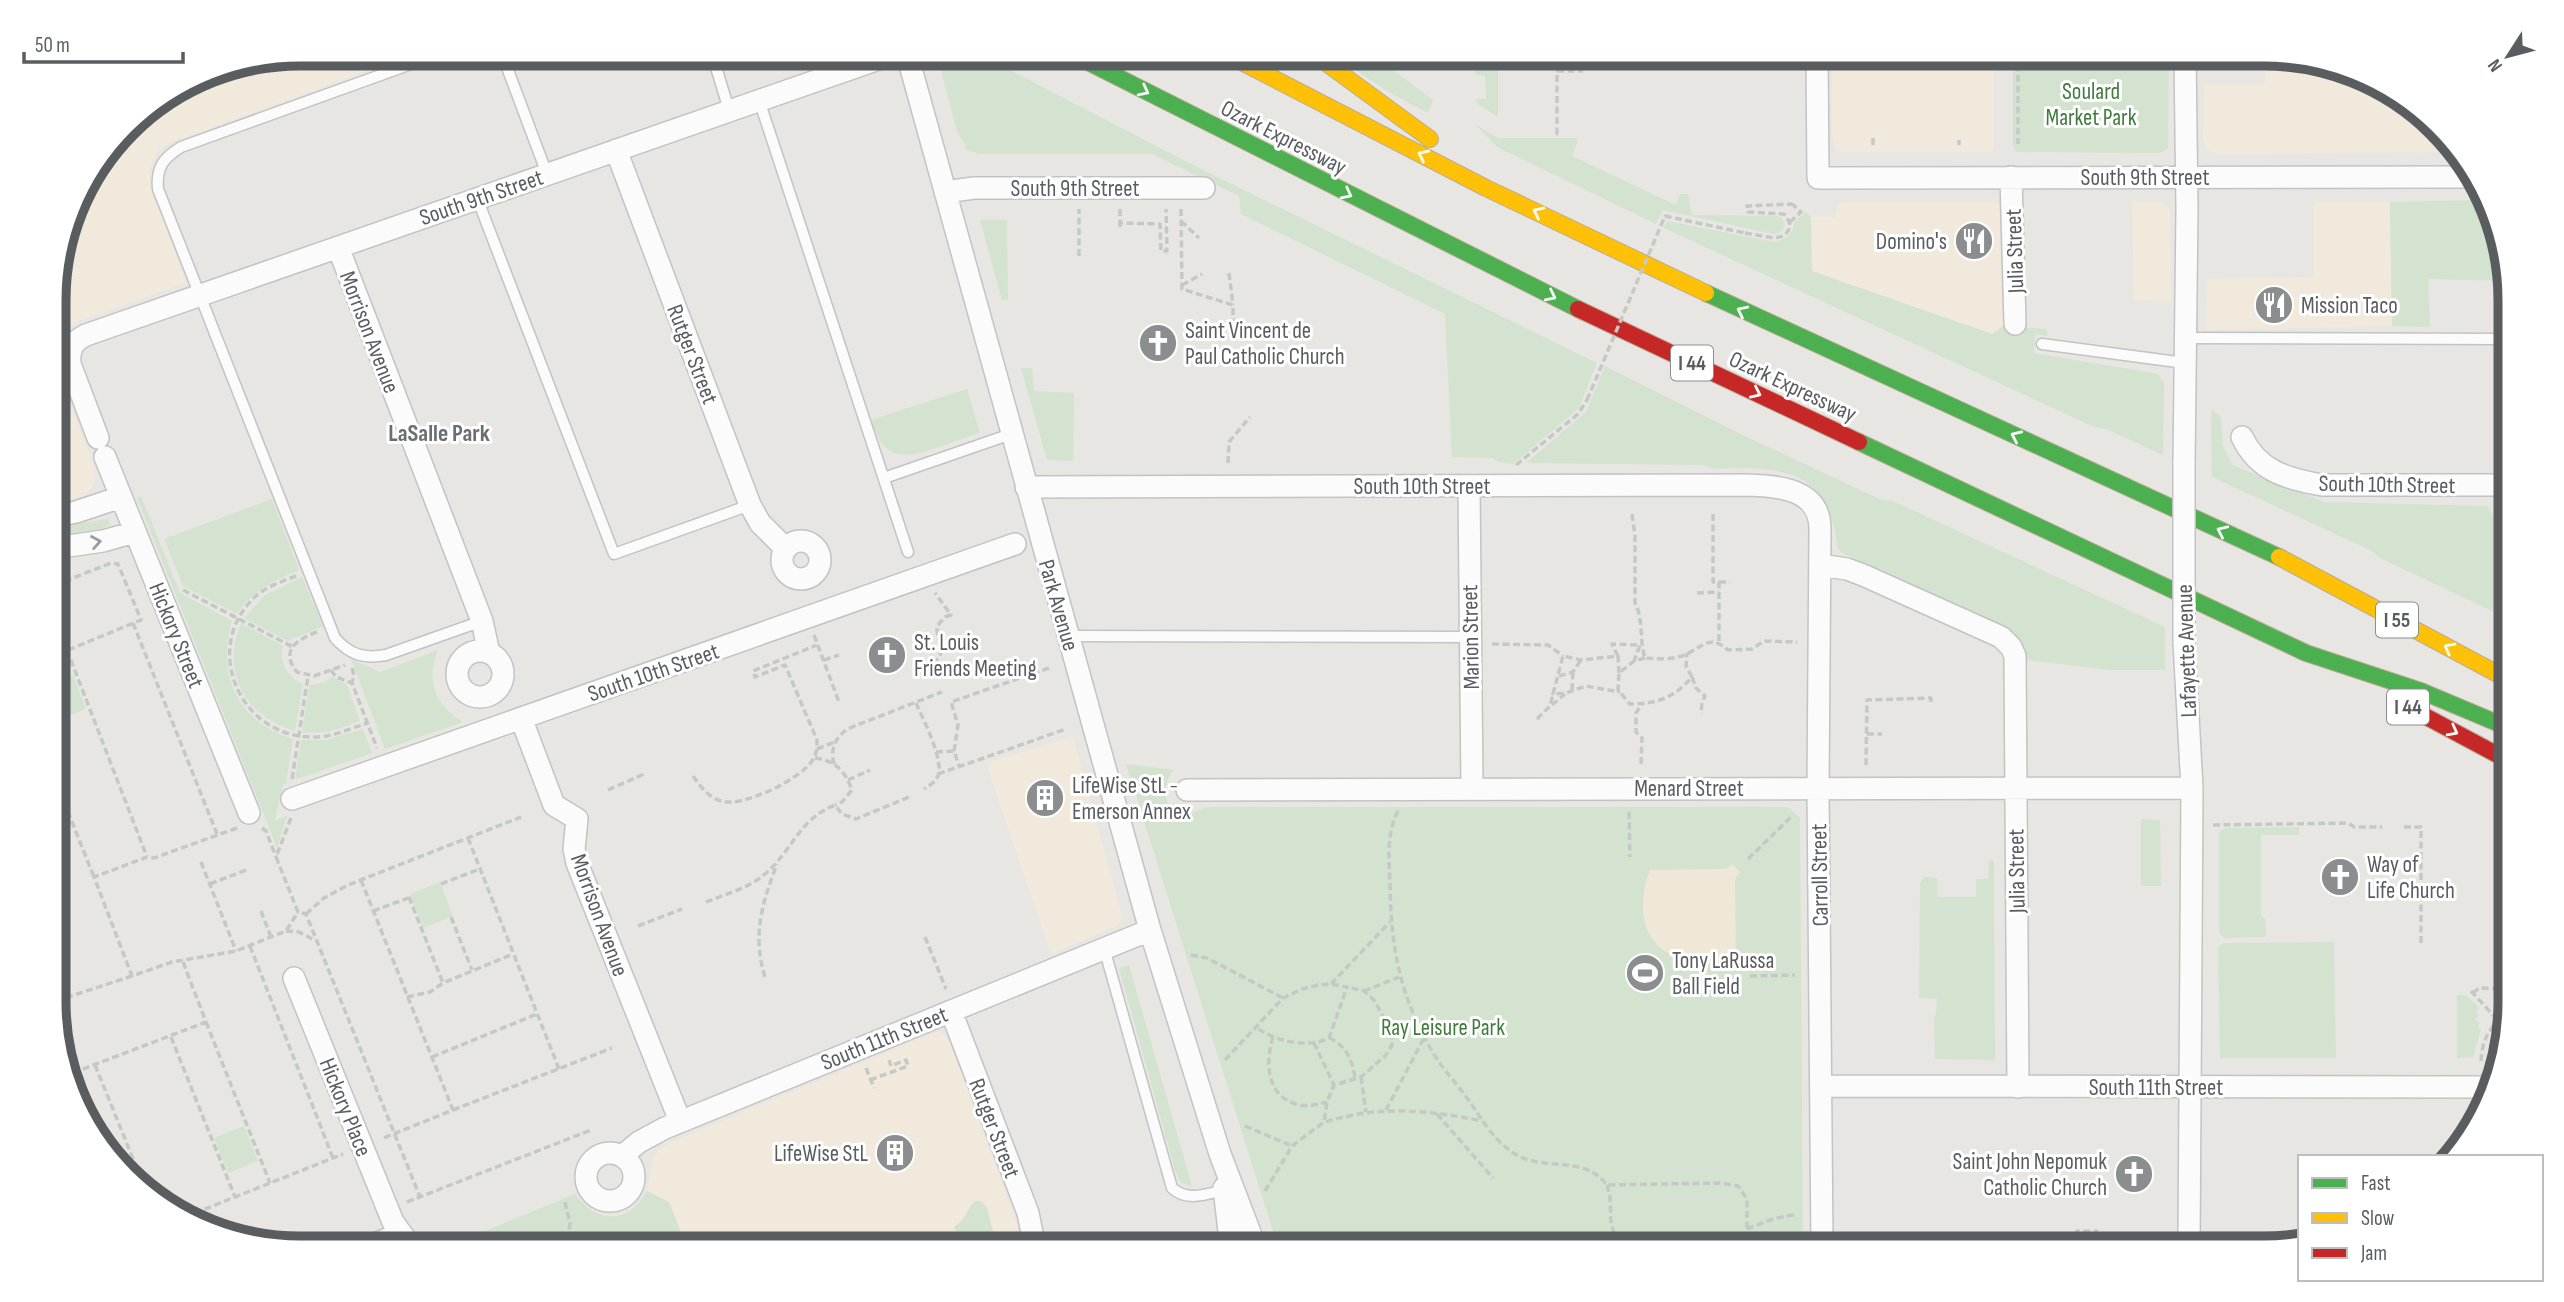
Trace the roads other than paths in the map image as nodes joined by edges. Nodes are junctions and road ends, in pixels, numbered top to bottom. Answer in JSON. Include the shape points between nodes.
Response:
{"nodes":[{"id":1,"x":1331,"y":66,"type":"edge"},
{"id":2,"x":1817,"y":66,"type":"edge"},
{"id":3,"x":2185,"y":66,"type":"edge"},
{"id":4,"x":403,"y":67,"type":"edge"},
{"id":5,"x":507,"y":67,"type":"edge"},
{"id":6,"x":716,"y":67,"type":"edge"},
{"id":7,"x":857,"y":67,"type":"edge"},
{"id":8,"x":910,"y":67,"type":"edge"},
{"id":9,"x":1096,"y":67,"type":"edge"},
{"id":10,"x":1251,"y":67,"type":"edge"},
{"id":11,"x":759,"y":100,"type":"junction"},
{"id":12,"x":729,"y":110,"type":"junction"},
{"id":13,"x":616,"y":150,"type":"junction"},
{"id":14,"x":547,"y":174,"type":"junction"},
{"id":15,"x":2011,"y":177,"type":"junction"},
{"id":16,"x":2186,"y":177,"type":"junction"},
{"id":17,"x":2462,"y":177,"type":"edge"},
{"id":18,"x":1204,"y":188,"type":"dead end"},
{"id":19,"x":945,"y":192,"type":"junction"},
{"id":20,"x":1506,"y":196,"type":"junction"},
{"id":21,"x":477,"y":198,"type":"junction"},
{"id":22,"x":338,"y":247,"type":"junction"},
{"id":23,"x":200,"y":295,"type":"junction"},
{"id":24,"x":2015,"y":324,"type":"dead end"},
{"id":25,"x":2185,"y":338,"type":"junction"},
{"id":26,"x":2498,"y":339,"type":"edge"},
{"id":27,"x":2042,"y":344,"type":"dead end"},
{"id":28,"x":71,"y":345,"type":"joint"},
{"id":29,"x":2185,"y":363,"type":"junction"},
{"id":30,"x":1011,"y":434,"type":"junction"},
{"id":31,"x":2242,"y":437,"type":"dead end"},
{"id":32,"x":884,"y":478,"type":"junction"},
{"id":33,"x":2498,"y":485,"type":"edge"},
{"id":34,"x":1026,"y":487,"type":"junction"},
{"id":35,"x":1469,"y":487,"type":"junction"},
{"id":36,"x":121,"y":497,"type":"junction"},
{"id":37,"x":750,"y":505,"type":"junction"},
{"id":38,"x":1813,"y":505,"type":"joint"},
{"id":39,"x":67,"y":514,"type":"edge"},
{"id":40,"x":135,"y":532,"type":"junction"},
{"id":41,"x":1015,"y":544,"type":"dead end"},
{"id":42,"x":67,"y":546,"type":"edge"},
{"id":43,"x":786,"y":549,"type":"dead end"},
{"id":44,"x":908,"y":552,"type":"dead end"},
{"id":45,"x":2284,"y":560,"type":"junction"},
{"id":46,"x":1821,"y":565,"type":"junction"},
{"id":47,"x":482,"y":621,"type":"junction"},
{"id":48,"x":2459,"y":635,"type":"dead end"},
{"id":49,"x":1068,"y":636,"type":"junction"},
{"id":50,"x":1470,"y":636,"type":"junction"},
{"id":51,"x":489,"y":653,"type":"dead end"},
{"id":52,"x":2306,"y":653,"type":"junction"},
{"id":53,"x":2498,"y":674,"type":"edge"},
{"id":54,"x":521,"y":718,"type":"junction"},
{"id":55,"x":2498,"y":723,"type":"edge"},
{"id":56,"x":2498,"y":755,"type":"edge"},
{"id":57,"x":1472,"y":788,"type":"junction"},
{"id":58,"x":2015,"y":788,"type":"junction"},
{"id":59,"x":2192,"y":788,"type":"junction"},
{"id":60,"x":1818,"y":789,"type":"junction"},
{"id":61,"x":291,"y":790,"type":"road end"},
{"id":62,"x":1187,"y":790,"type":"dead end"},
{"id":63,"x":251,"y":823,"type":"road end"},
{"id":64,"x":1150,"y":930,"type":"junction"},
{"id":65,"x":1104,"y":948,"type":"junction"},
{"id":66,"x":294,"y":978,"type":"dead end"},
{"id":67,"x":951,"y":1011,"type":"junction"},
{"id":68,"x":1821,"y":1086,"type":"junction"},
{"id":69,"x":2018,"y":1087,"type":"junction"},
{"id":70,"x":2191,"y":1087,"type":"junction"},
{"id":71,"x":2481,"y":1087,"type":"edge"},
{"id":72,"x":680,"y":1121,"type":"junction"},
{"id":73,"x":1220,"y":1154,"type":"junction"},
{"id":74,"x":622,"y":1156,"type":"dead end"},
{"id":75,"x":1224,"y":1190,"type":"junction"},
{"id":76,"x":1822,"y":1235,"type":"edge"},
{"id":77,"x":2190,"y":1235,"type":"edge"},
{"id":78,"x":403,"y":1236,"type":"edge"},
{"id":79,"x":1033,"y":1236,"type":"edge"},
{"id":80,"x":1229,"y":1236,"type":"edge"},
{"id":81,"x":1251,"y":1236,"type":"edge"}],
"edges":[{"from":1,"to":20,"type":"highway"},
{"from":2,"to":15,"type":"street","name":"South 9th Street","via":[[1818,178]]},
{"from":3,"to":16,"type":"street","name":"Lafayette Avenue"},
{"from":4,"to":23,"type":"lane","via":[[169,154],[156,174],[159,189]]},
{"from":5,"to":14,"type":"lane"},
{"from":6,"to":12,"type":"lane"},
{"from":7,"to":11,"type":"street","name":"South 9th Street"},
{"from":8,"to":19,"type":"street","name":"Park Avenue"},
{"from":9,"to":52,"type":"highway","name":"Ozark Expressway","number":"I 44","one_way":true,"via":[[1586,313]]},
{"from":20,"to":10,"type":"highway","name":"Ozark Expressway","one_way":true},
{"from":11,"to":12,"type":"street","name":"South 9th Street"},
{"from":11,"to":32,"type":"lane"},
{"from":12,"to":13,"type":"street","name":"South 9th Street"},
{"from":13,"to":14,"type":"street","name":"South 9th Street"},
{"from":13,"to":37,"type":"street","name":"Rutger Street"},
{"from":14,"to":21,"type":"street","name":"South 9th Street"},
{"from":15,"to":16,"type":"street","name":"South 9th Street"},
{"from":15,"to":24,"type":"street","name":"Julia Street"},
{"from":16,"to":17,"type":"street","name":"South 9th Street"},
{"from":16,"to":25,"type":"street","name":"Lafayette Avenue"},
{"from":18,"to":19,"type":"street","name":"South 9th Street","via":[[974,188]]},
{"from":19,"to":30,"type":"street","name":"Park Avenue"},
{"from":45,"to":20,"type":"highway","name":"Ozark Expressway","one_way":true,"via":[[1756,317]]},
{"from":21,"to":22,"type":"street","name":"South 9th Street"},
{"from":21,"to":37,"type":"lane","via":[[614,554]]},
{"from":22,"to":23,"type":"street","name":"South 9th Street"},
{"from":22,"to":47,"type":"street","name":"Morrison Avenue"},
{"from":23,"to":28,"type":"street","name":"South 9th Street","via":[[86,335]]},
{"from":23,"to":47,"type":"lane","via":[[329,627],[344,649],[371,657],[386,655]]},
{"from":25,"to":26,"type":"lane"},
{"from":25,"to":29,"type":"street","name":"Lafayette Avenue"},
{"from":27,"to":29,"type":"lane"},
{"from":28,"to":36,"type":"street","name":"Hickory Street","via":[[70,364]]},
{"from":29,"to":59,"type":"street","name":"Lafayette Avenue","bridge":true,"via":[[2184,642]]},
{"from":30,"to":32,"type":"lane"},
{"from":30,"to":34,"type":"street","name":"Park Avenue"},
{"from":31,"to":33,"type":"street","name":"South 10th Street","via":[[2264,467],[2304,482]]},
{"from":32,"to":44,"type":"lane"},
{"from":34,"to":35,"type":"street","name":"South 10th Street"},
{"from":34,"to":49,"type":"street","name":"Park Avenue"},
{"from":35,"to":38,"type":"street","name":"South 10th Street","via":[[1772,486],[1797,493]]},
{"from":35,"to":50,"type":"street","name":"Marion Street"},
{"from":36,"to":39,"type":"street"},
{"from":36,"to":40,"type":"street","name":"Hickory Street"},
{"from":37,"to":43,"type":"street","name":"Rutger Street","via":[[760,523]]},
{"from":38,"to":46,"type":"street","name":"Carroll Street","via":[[1820,522]]},
{"from":42,"to":40,"type":"street","one_way":true},
{"from":40,"to":63,"type":"street","name":"Hickory Street"},
{"from":41,"to":54,"type":"street","name":"South 10th Street"},
{"from":45,"to":48,"type":"highway"},
{"from":53,"to":45,"type":"highway","name":"Ozark Expressway","number":"I 55","one_way":true},
{"from":46,"to":58,"type":"street","name":"Julia Street","via":[[1863,575],[2001,637],[2011,647],[2015,656]]},
{"from":46,"to":60,"type":"street","name":"Carroll Street"},
{"from":47,"to":51,"type":"street","name":"Morrison Avenue"},
{"from":49,"to":50,"type":"lane"},
{"from":49,"to":64,"type":"street","name":"Park Avenue"},
{"from":50,"to":57,"type":"street","name":"Marion Street"},
{"from":52,"to":55,"type":"highway","name":"Ozark Expressway","via":[[2421,691]]},
{"from":52,"to":56,"type":"highway","number":"I 44","one_way":true},
{"from":54,"to":61,"type":"street","name":"South 10th Street","via":[[385,766]]},
{"from":54,"to":72,"type":"street","name":"Morrison Avenue","via":[[554,805],[576,819],[573,849],[577,863]]},
{"from":57,"to":60,"type":"street","name":"Menard Street"},
{"from":57,"to":62,"type":"street","name":"Menard Street"},
{"from":58,"to":59,"type":"street","name":"Menard Street"},
{"from":58,"to":60,"type":"street","name":"Menard Street"},
{"from":58,"to":69,"type":"street","name":"Julia Street"},
{"from":59,"to":70,"type":"street","name":"Lafayette Avenue"},
{"from":60,"to":68,"type":"street","name":"Carroll Street"},
{"from":64,"to":65,"type":"street","name":"South 11th Street"},
{"from":64,"to":73,"type":"street","name":"Park Avenue"},
{"from":65,"to":67,"type":"street","name":"South 11th Street"},
{"from":65,"to":75,"type":"lane","via":[[1172,1188],[1188,1196]]},
{"from":66,"to":78,"type":"street","name":"Hickory Place"},
{"from":67,"to":72,"type":"street","name":"South 11th Street"},
{"from":67,"to":79,"type":"street","name":"Rutger Street"},
{"from":68,"to":69,"type":"street","name":"South 11th Street"},
{"from":68,"to":76,"type":"street","name":"Carroll Street"},
{"from":69,"to":70,"type":"street","name":"South 11th Street"},
{"from":70,"to":71,"type":"street","name":"South 11th Street"},
{"from":70,"to":77,"type":"street","name":"Lafayette Avenue"},
{"from":72,"to":74,"type":"street","name":"South 11th Street","via":[[648,1136]]},
{"from":73,"to":75,"type":"street","name":"Park Avenue"},
{"from":73,"to":81,"type":"street","name":"Park Avenue"},
{"from":75,"to":80,"type":"street","name":"Park Avenue"}]}
